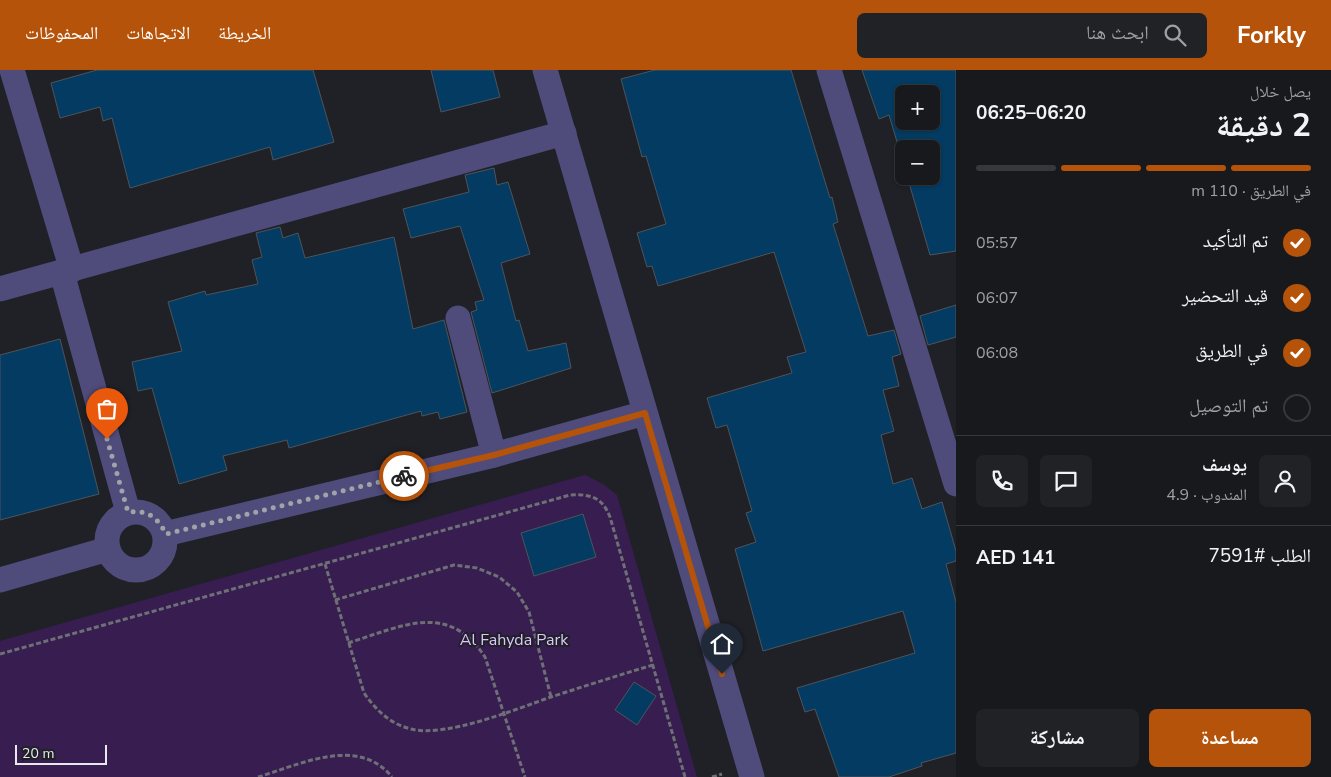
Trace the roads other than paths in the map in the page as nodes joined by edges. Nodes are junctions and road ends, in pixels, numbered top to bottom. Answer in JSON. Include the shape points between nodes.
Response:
{"nodes":[{"id":1,"x":12,"y":70,"type":"edge"},
{"id":2,"x":545,"y":70,"type":"edge"},
{"id":3,"x":829,"y":70,"type":"edge"},
{"id":4,"x":564,"y":133,"type":"junction"},
{"id":5,"x":67,"y":271,"type":"junction"},
{"id":6,"x":0,"y":289,"type":"edge"},
{"id":7,"x":458,"y":318,"type":"dead end"},
{"id":8,"x":645,"y":413,"type":"junction"},
{"id":9,"x":494,"y":455,"type":"junction"},
{"id":10,"x":956,"y":484,"type":"edge"},
{"id":11,"x":128,"y":512,"type":"junction"},
{"id":12,"x":166,"y":534,"type":"junction"},
{"id":13,"x":108,"y":549,"type":"junction"},
{"id":14,"x":0,"y":580,"type":"edge"},
{"id":15,"x":752,"y":777,"type":"edge"}],
"edges":[{"from":1,"to":5,"type":"street"},
{"from":2,"to":4,"type":"street"},
{"from":3,"to":10,"type":"street"},
{"from":4,"to":5,"type":"street"},
{"from":4,"to":8,"type":"street"},
{"from":5,"to":6,"type":"street"},
{"from":5,"to":11,"type":"street"},
{"from":7,"to":9,"type":"street"},
{"from":8,"to":9,"type":"street"},
{"from":8,"to":15,"type":"street"},
{"from":9,"to":12,"type":"street"},
{"from":11,"to":12,"type":"street","via":[[146,513],[155,518]]},
{"from":11,"to":13,"type":"street","via":[[120,516],[109,531]]},
{"from":12,"to":13,"type":"street","via":[[160,558],[139,570],[129,570],[120,565]]},
{"from":13,"to":14,"type":"street"}]}
